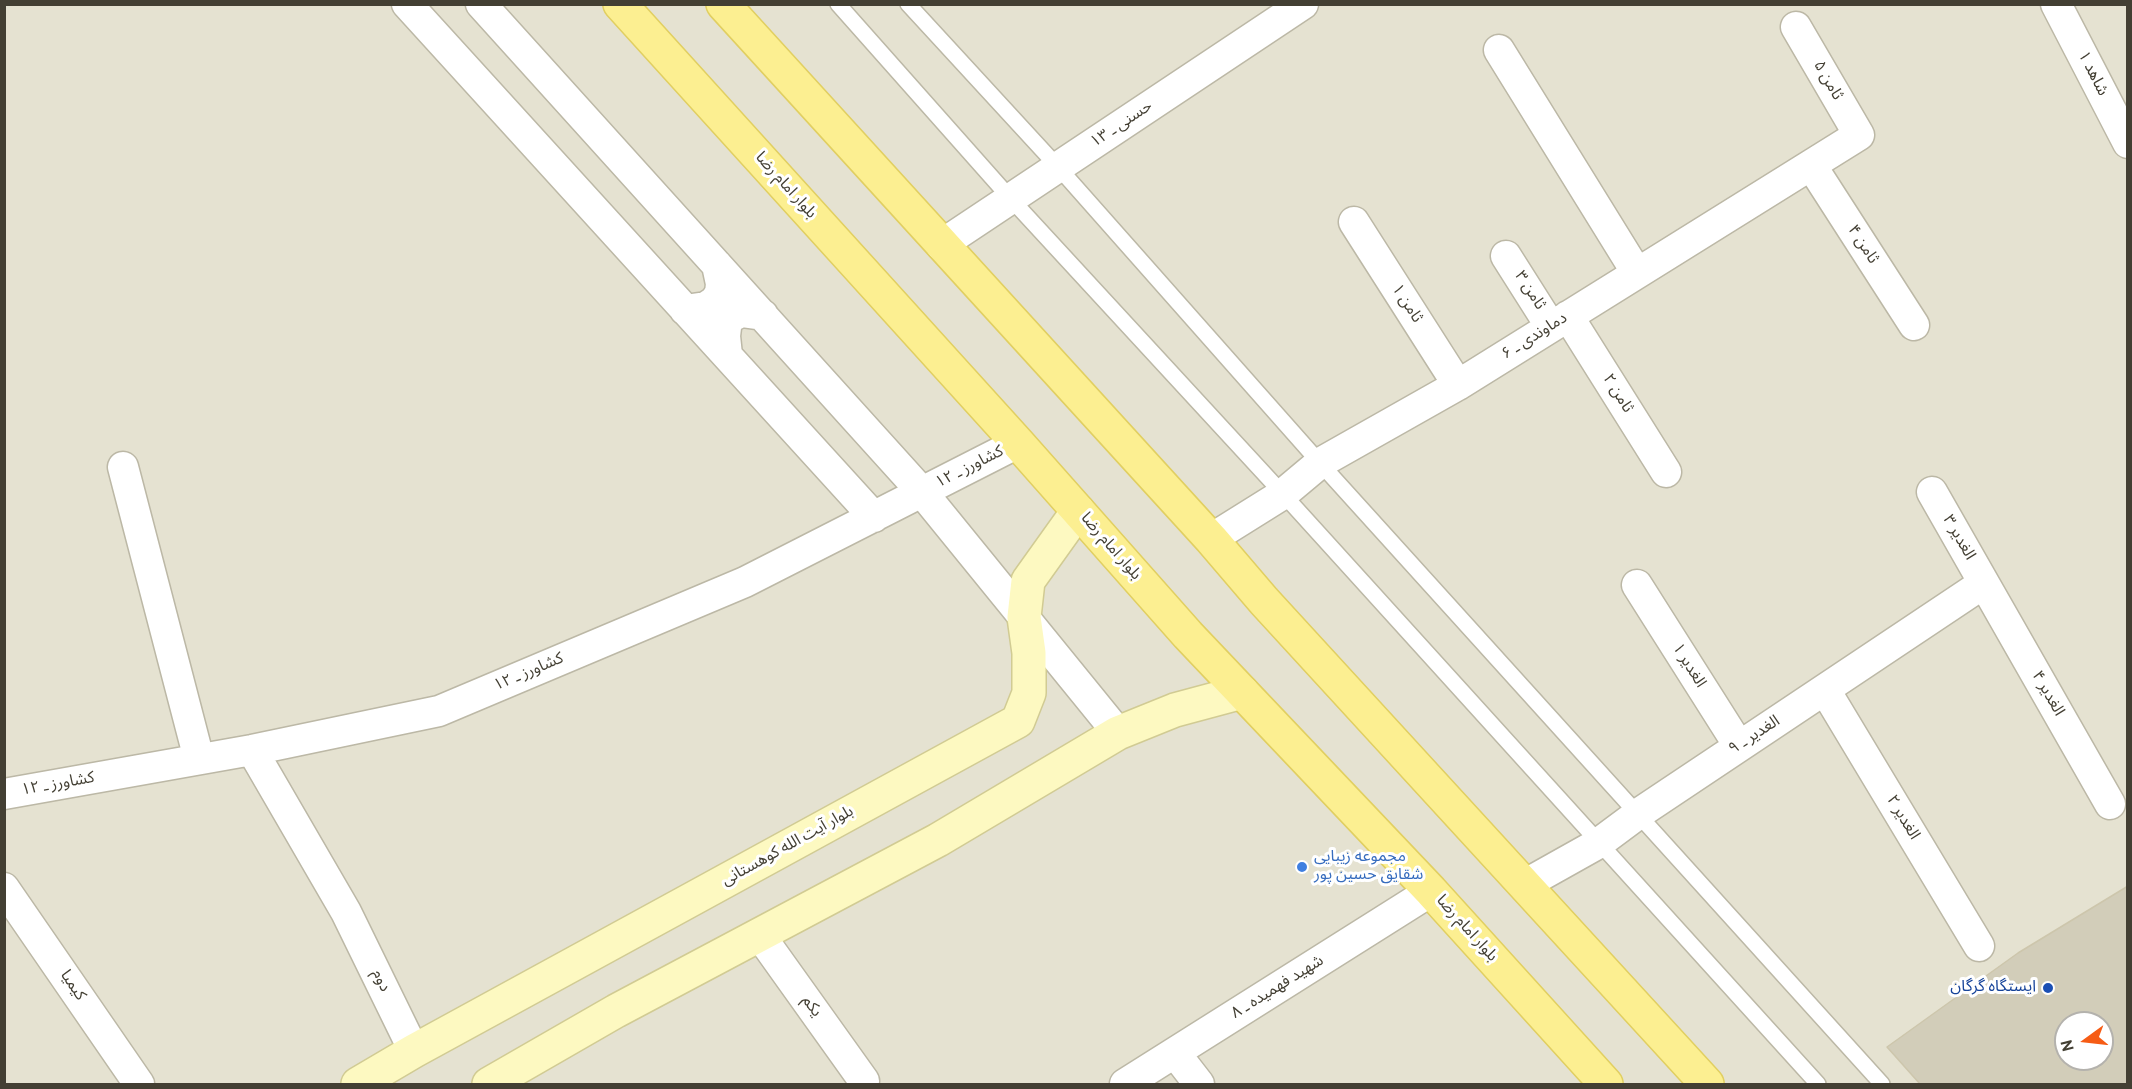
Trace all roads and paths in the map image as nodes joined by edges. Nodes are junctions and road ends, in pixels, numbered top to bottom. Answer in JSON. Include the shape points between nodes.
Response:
{"nodes":[{"id":1,"x":407,"y":4,"type":"edge"},
{"id":2,"x":481,"y":4,"type":"edge"},
{"id":3,"x":620,"y":4,"type":"edge"},
{"id":4,"x":723,"y":4,"type":"edge"},
{"id":5,"x":838,"y":4,"type":"edge"},
{"id":6,"x":908,"y":4,"type":"edge"},
{"id":7,"x":1303,"y":4,"type":"edge"},
{"id":8,"x":2056,"y":4,"type":"edge"},
{"id":9,"x":1796,"y":27,"type":"dead end"},
{"id":10,"x":1499,"y":50,"type":"dead end"},
{"id":11,"x":1859,"y":135,"type":"joint"},
{"id":12,"x":2127,"y":143,"type":"edge"},
{"id":13,"x":1810,"y":165,"type":"junction"},
{"id":14,"x":1058,"y":167,"type":"junction"},
{"id":15,"x":1011,"y":199,"type":"junction"},
{"id":16,"x":1354,"y":222,"type":"dead end"},
{"id":17,"x":941,"y":245,"type":"junction"},
{"id":18,"x":1506,"y":256,"type":"dead end"},
{"id":19,"x":717,"y":264,"type":"junction"},
{"id":20,"x":1637,"y":273,"type":"junction"},
{"id":21,"x":685,"y":310,"type":"junction"},
{"id":22,"x":763,"y":315,"type":"junction"},
{"id":23,"x":1560,"y":321,"type":"junction"},
{"id":24,"x":1914,"y":325,"type":"dead end"},
{"id":25,"x":727,"y":355,"type":"junction"},
{"id":26,"x":1458,"y":385,"type":"junction"},
{"id":27,"x":1018,"y":443,"type":"junction"},
{"id":28,"x":1320,"y":463,"type":"junction"},
{"id":29,"x":123,"y":467,"type":"dead end"},
{"id":30,"x":1666,"y":472,"type":"dead end"},
{"id":31,"x":922,"y":492,"type":"junction"},
{"id":32,"x":1932,"y":492,"type":"dead end"},
{"id":33,"x":1283,"y":494,"type":"junction"},
{"id":34,"x":1078,"y":511,"type":"junction"},
{"id":35,"x":874,"y":517,"type":"junction"},
{"id":36,"x":1211,"y":539,"type":"junction"},
{"id":37,"x":1984,"y":583,"type":"junction"},
{"id":38,"x":1637,"y":585,"type":"dead end"},
{"id":39,"x":1024,"y":617,"type":"junction"},
{"id":40,"x":1825,"y":690,"type":"junction"},
{"id":41,"x":1242,"y":692,"type":"junction"},
{"id":42,"x":1118,"y":733,"type":"junction"},
{"id":43,"x":1739,"y":746,"type":"junction"},
{"id":44,"x":252,"y":750,"type":"junction"},
{"id":45,"x":199,"y":759,"type":"junction"},
{"id":46,"x":4,"y":794,"type":"edge"},
{"id":47,"x":2109,"y":804,"type":"dead end"},
{"id":48,"x":1638,"y":814,"type":"junction"},
{"id":49,"x":1599,"y":843,"type":"junction"},
{"id":50,"x":1524,"y":885,"type":"junction"},
{"id":51,"x":4,"y":888,"type":"edge"},
{"id":52,"x":1431,"y":891,"type":"junction"},
{"id":53,"x":759,"y":934,"type":"junction"},
{"id":54,"x":1979,"y":946,"type":"dead end"},
{"id":55,"x":414,"y":1051,"type":"junction"},
{"id":56,"x":1175,"y":1053,"type":"junction"},
{"id":57,"x":864,"y":1081,"type":"dead end"},
{"id":58,"x":139,"y":1084,"type":"edge"},
{"id":59,"x":358,"y":1084,"type":"edge"},
{"id":60,"x":489,"y":1084,"type":"edge"},
{"id":61,"x":1125,"y":1084,"type":"edge"},
{"id":62,"x":1199,"y":1084,"type":"edge"},
{"id":63,"x":1606,"y":1084,"type":"edge"},
{"id":64,"x":1707,"y":1084,"type":"edge"},
{"id":65,"x":1818,"y":1084,"type":"edge"},
{"id":66,"x":1882,"y":1084,"type":"edge"}],
"edges":[{"from":1,"to":21,"type":"street"},
{"from":2,"to":19,"type":"street"},
{"from":3,"to":27,"type":"main road","name":"بلوار امام رضا"},
{"from":4,"to":17,"type":"main road"},
{"from":5,"to":15,"type":"lane"},
{"from":6,"to":14,"type":"lane"},
{"from":7,"to":14,"type":"street","name":"حسنی ـ ۱۳"},
{"from":8,"to":12,"type":"street","name":"شاهد ۱"},
{"from":9,"to":11,"type":"street","name":"ثامن ۵"},
{"from":10,"to":20,"type":"street"},
{"from":11,"to":13,"type":"street","name":"دماوندی ـ ۶"},
{"from":13,"to":20,"type":"street","name":"دماوندی ـ ۶"},
{"from":13,"to":24,"type":"street","name":"ثامن ۴"},
{"from":14,"to":15,"type":"street","name":"حسنی ـ ۱۳"},
{"from":14,"to":28,"type":"lane"},
{"from":15,"to":17,"type":"street","name":"حسنی ـ ۱۳"},
{"from":15,"to":33,"type":"lane"},
{"from":16,"to":26,"type":"street","name":"ثامن ۱"},
{"from":17,"to":36,"type":"main road"},
{"from":18,"to":23,"type":"street","name":"ثامن ۳"},
{"from":19,"to":21,"type":"street","via":[[721,284],[715,301],[706,307]]},
{"from":19,"to":22,"type":"street"},
{"from":20,"to":23,"type":"street","name":"دماوندی ـ ۶"},
{"from":21,"to":25,"type":"street"},
{"from":22,"to":25,"type":"street","via":[[741,312],[727,319]]},
{"from":22,"to":31,"type":"street"},
{"from":23,"to":26,"type":"street","name":"دماوندی ـ ۶"},
{"from":23,"to":30,"type":"street","name":"ثامن ۲"},
{"from":25,"to":35,"type":"street"},
{"from":26,"to":28,"type":"street","name":"دماوندی ـ ۶"},
{"from":27,"to":31,"type":"street","name":"کشاورز ـ ۱۲"},
{"from":27,"to":34,"type":"main road","name":"بلوار امام رضا"},
{"from":28,"to":33,"type":"street","name":"دماوندی ـ ۶"},
{"from":28,"to":48,"type":"lane"},
{"from":29,"to":45,"type":"street"},
{"from":31,"to":35,"type":"street","name":"کشاورز ـ ۱۲"},
{"from":31,"to":39,"type":"street"},
{"from":32,"to":37,"type":"street","name":"الغدیر ۳"},
{"from":33,"to":36,"type":"street","name":"دماوندی ـ ۶"},
{"from":33,"to":49,"type":"lane"},
{"from":34,"to":39,"type":"street","name":"بلوار آیت الله کوهستانی","via":[[1028,581]]},
{"from":34,"to":41,"type":"main road","name":"بلوار امام رضا"},
{"from":35,"to":44,"type":"street","name":"کشاورز ـ ۱۲","via":[[745,582],[439,711]]},
{"from":36,"to":50,"type":"main road"},
{"from":37,"to":40,"type":"street","name":"الغدیر ـ ۹"},
{"from":37,"to":47,"type":"street","name":"الغدیر ۴"},
{"from":38,"to":43,"type":"street","name":"الغدیر ۱"},
{"from":39,"to":42,"type":"street"},
{"from":39,"to":55,"type":"street","name":"بلوار آیت الله کوهستانی","via":[[1029,693],[1018,721]]},
{"from":40,"to":43,"type":"street","name":"الغدیر ـ ۹"},
{"from":40,"to":54,"type":"street","name":"الغدیر ۲"},
{"from":41,"to":42,"type":"street","via":[[1175,710]]},
{"from":41,"to":52,"type":"main road","name":"بلوار امام رضا"},
{"from":42,"to":53,"type":"street","via":[[938,840]]},
{"from":43,"to":48,"type":"street","name":"الغدیر ـ ۹"},
{"from":44,"to":45,"type":"street","name":"کشاورز ـ ۱۲"},
{"from":44,"to":55,"type":"street","name":"دوم","via":[[346,912]]},
{"from":45,"to":46,"type":"street","name":"کشاورز ـ ۱۲"},
{"from":48,"to":49,"type":"street","name":"الغدیر ـ ۹"},
{"from":48,"to":66,"type":"lane"},
{"from":49,"to":50,"type":"street","name":"الغدیر ـ ۹"},
{"from":49,"to":65,"type":"lane"},
{"from":50,"to":64,"type":"main road"},
{"from":51,"to":58,"type":"street","name":"کیمیا"},
{"from":52,"to":56,"type":"street","name":"شهید فهمیده ـ ۸"},
{"from":52,"to":63,"type":"main road","name":"بلوار امام رضا"},
{"from":53,"to":57,"type":"street","name":"یکم"},
{"from":53,"to":60,"type":"street"},
{"from":55,"to":59,"type":"street","name":"بلوار آیت الله کوهستانی"},
{"from":56,"to":61,"type":"street","name":"شهید فهمیده ـ ۸"},
{"from":56,"to":62,"type":"street"}]}
